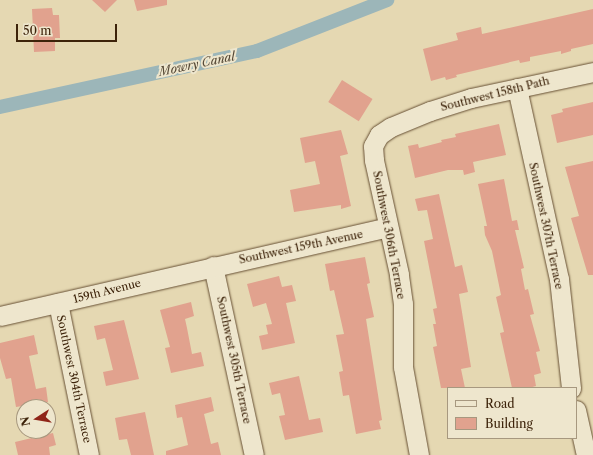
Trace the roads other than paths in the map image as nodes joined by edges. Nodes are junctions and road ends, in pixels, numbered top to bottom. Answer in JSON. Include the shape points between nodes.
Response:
{"nodes":[{"id":1,"x":593,"y":72,"type":"edge"},
{"id":2,"x":517,"y":88,"type":"junction"},
{"id":3,"x":379,"y":135,"type":"joint"},
{"id":4,"x":388,"y":228,"type":"junction"},
{"id":5,"x":213,"y":266,"type":"junction"},
{"id":6,"x":58,"y":303,"type":"junction"},
{"id":7,"x":0,"y":316,"type":"edge"},
{"id":8,"x":571,"y":387,"type":"edge"},
{"id":9,"x":577,"y":414,"type":"edge"},
{"id":10,"x":90,"y":455,"type":"edge"},
{"id":11,"x":254,"y":455,"type":"edge"},
{"id":12,"x":419,"y":455,"type":"edge"},
{"id":13,"x":586,"y":455,"type":"edge"}],
"edges":[{"from":1,"to":2,"type":"street","name":"Southwest 158th Path"},
{"from":2,"to":3,"type":"street","name":"Southwest 158th Path","via":[[471,98],[430,111],[391,127]]},
{"from":2,"to":8,"type":"street","name":"Southwest 307th Terrace","via":[[559,278]]},
{"from":3,"to":4,"type":"street","name":"Southwest 306th Terrace","via":[[373,146],[374,160]]},
{"from":4,"to":5,"type":"street","name":"Southwest 159th Avenue"},
{"from":4,"to":12,"type":"street","name":"Southwest 306th Terrace","via":[[402,304],[403,367]]},
{"from":5,"to":6,"type":"street","name":"159th Avenue"},
{"from":5,"to":11,"type":"street","name":"Southwest 305th Terrace"},
{"from":6,"to":7,"type":"street","name":"159th Avenue"},
{"from":6,"to":10,"type":"street","name":"Southwest 304th Terrace"},
{"from":9,"to":13,"type":"street"}]}
